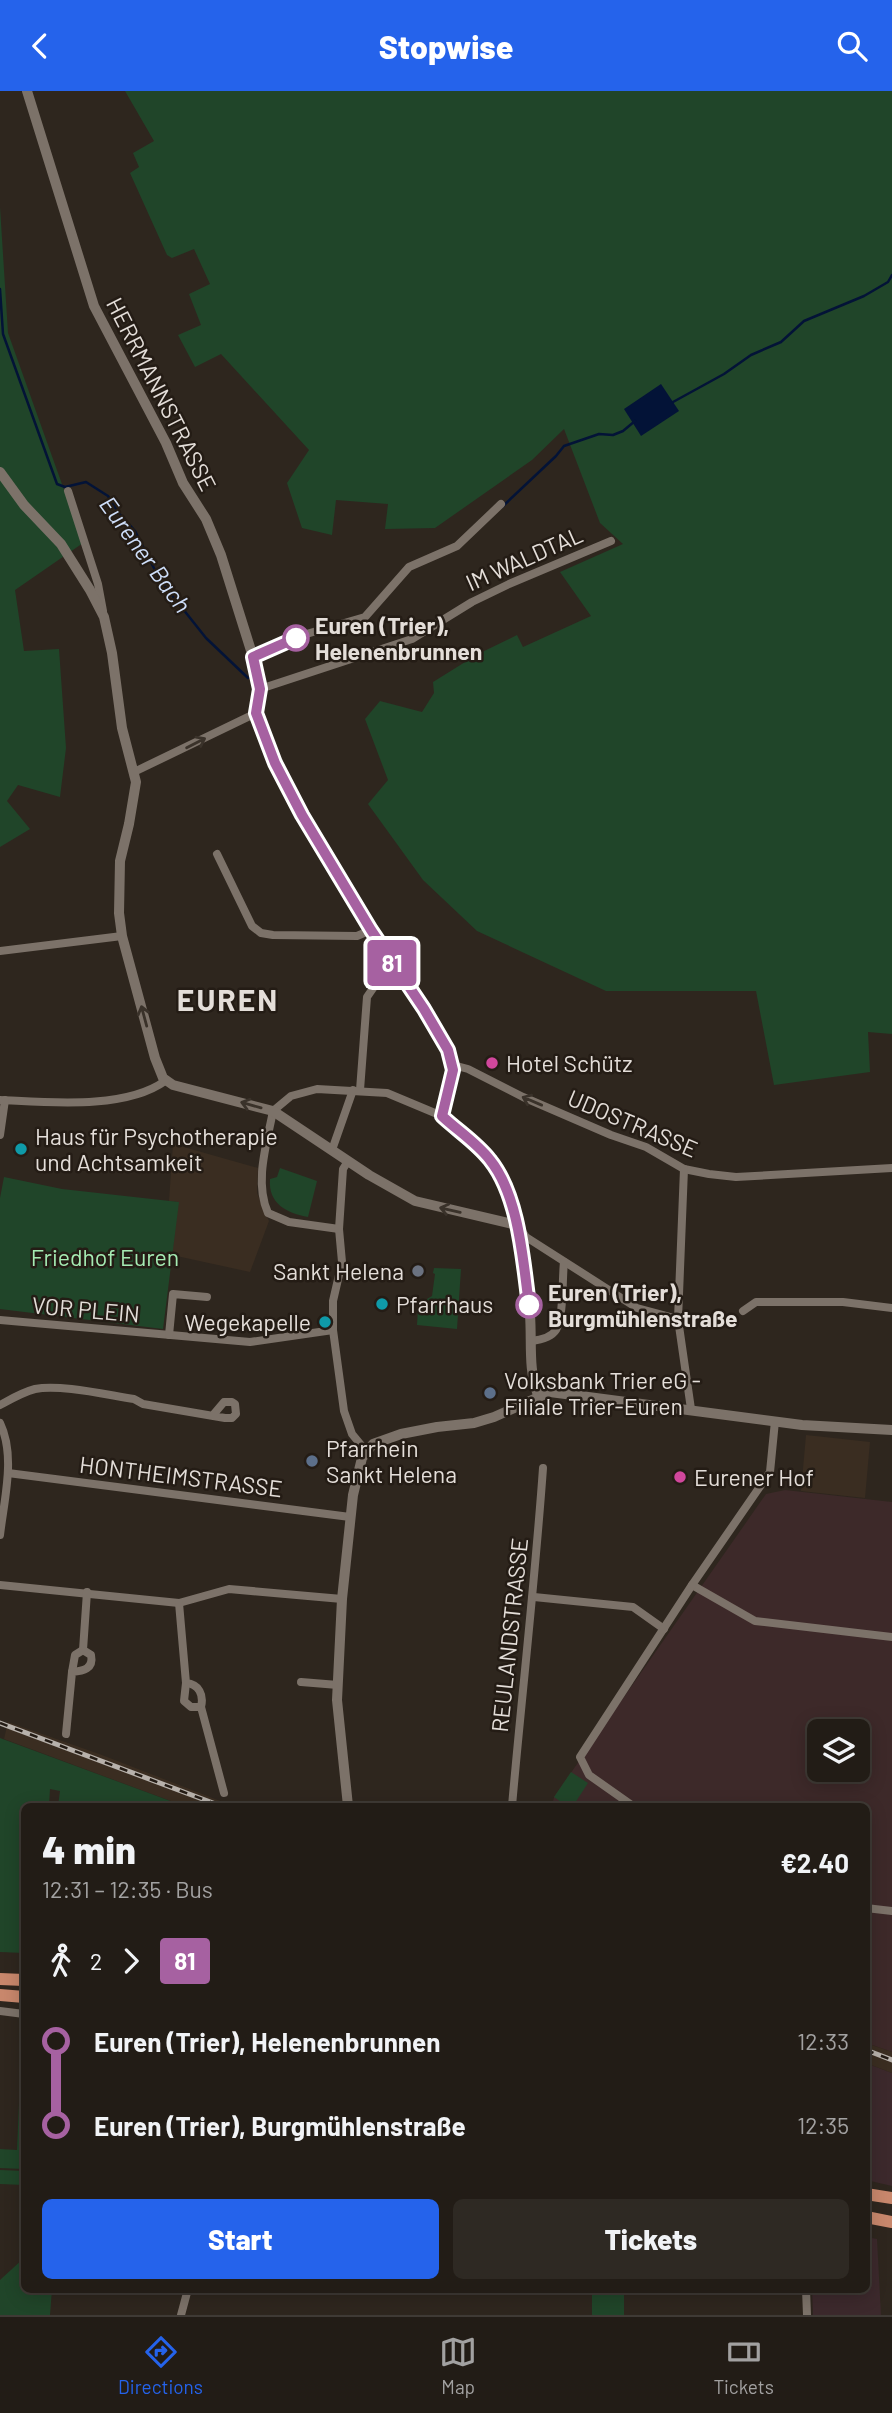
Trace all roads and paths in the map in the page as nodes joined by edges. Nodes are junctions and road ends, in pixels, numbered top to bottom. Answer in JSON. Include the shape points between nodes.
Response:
{"nodes":[{"id":1,"x":27,"y":91,"type":"edge"},
{"id":2,"x":0,"y":473,"type":"edge"},
{"id":3,"x":68,"y":491,"type":"dead end"},
{"id":4,"x":500,"y":504,"type":"dead end"},
{"id":5,"x":611,"y":541,"type":"dead end"},
{"id":6,"x":104,"y":617,"type":"junction"},
{"id":7,"x":253,"y":657,"type":"junction"},
{"id":8,"x":260,"y":689,"type":"junction"},
{"id":9,"x":256,"y":713,"type":"junction"},
{"id":10,"x":134,"y":772,"type":"junction"},
{"id":11,"x":217,"y":854,"type":"dead end"},
{"id":12,"x":371,"y":930,"type":"junction"},
{"id":13,"x":122,"y":936,"type":"junction"},
{"id":14,"x":0,"y":951,"type":"edge"},
{"id":15,"x":376,"y":984,"type":"dead end"},
{"id":16,"x":453,"y":1065,"type":"junction"},
{"id":17,"x":169,"y":1083,"type":"junction"},
{"id":18,"x":356,"y":1090,"type":"junction"},
{"id":19,"x":3,"y":1100,"type":"edge"},
{"id":20,"x":273,"y":1111,"type":"junction"},
{"id":21,"x":442,"y":1116,"type":"junction"},
{"id":22,"x":0,"y":1135,"type":"edge"},
{"id":23,"x":332,"y":1150,"type":"junction"},
{"id":24,"x":348,"y":1161,"type":"junction"},
{"id":25,"x":892,"y":1168,"type":"edge"},
{"id":26,"x":684,"y":1169,"type":"junction"},
{"id":27,"x":517,"y":1225,"type":"junction"},
{"id":28,"x":339,"y":1229,"type":"junction"},
{"id":29,"x":564,"y":1262,"type":"junction"},
{"id":30,"x":207,"y":1297,"type":"dead end"},
{"id":31,"x":892,"y":1308,"type":"edge"},
{"id":32,"x":743,"y":1311,"type":"dead end"},
{"id":33,"x":0,"y":1319,"type":"edge"},
{"id":34,"x":678,"y":1319,"type":"junction"},
{"id":35,"x":333,"y":1330,"type":"junction"},
{"id":36,"x":169,"y":1335,"type":"junction"},
{"id":37,"x":531,"y":1341,"type":"junction"},
{"id":38,"x":538,"y":1395,"type":"junction"},
{"id":39,"x":0,"y":1405,"type":"edge"},
{"id":40,"x":691,"y":1409,"type":"junction"},
{"id":41,"x":213,"y":1415,"type":"dead end"},
{"id":42,"x":775,"y":1421,"type":"junction"},
{"id":43,"x":0,"y":1423,"type":"edge"},
{"id":44,"x":892,"y":1430,"type":"edge"},
{"id":45,"x":366,"y":1451,"type":"junction"},
{"id":46,"x":543,"y":1468,"type":"dead end"},
{"id":47,"x":8,"y":1473,"type":"junction"},
{"id":48,"x":350,"y":1517,"type":"junction"},
{"id":49,"x":0,"y":1535,"type":"edge"},
{"id":50,"x":0,"y":1585,"type":"edge"},
{"id":51,"x":692,"y":1585,"type":"junction"},
{"id":52,"x":87,"y":1592,"type":"junction"},
{"id":53,"x":534,"y":1597,"type":"junction"},
{"id":54,"x":342,"y":1599,"type":"junction"},
{"id":55,"x":179,"y":1603,"type":"junction"},
{"id":56,"x":664,"y":1629,"type":"junction"},
{"id":57,"x":892,"y":1637,"type":"edge"},
{"id":58,"x":83,"y":1650,"type":"junction"},
{"id":59,"x":72,"y":1672,"type":"junction"},
{"id":60,"x":301,"y":1682,"type":"dead end"},
{"id":61,"x":186,"y":1683,"type":"junction"},
{"id":62,"x":338,"y":1685,"type":"junction"},
{"id":63,"x":201,"y":1707,"type":"junction"},
{"id":64,"x":66,"y":1734,"type":"dead end"},
{"id":65,"x":224,"y":1793,"type":"dead end"},
{"id":66,"x":348,"y":1803,"type":"edge"},
{"id":67,"x":512,"y":1803,"type":"edge"},
{"id":68,"x":629,"y":1803,"type":"edge"},
{"id":69,"x":870,"y":1908,"type":"edge"},
{"id":70,"x":892,"y":1911,"type":"edge"},
{"id":71,"x":0,"y":1979,"type":"edge"},
{"id":72,"x":21,"y":1980,"type":"edge"},
{"id":73,"x":0,"y":1995,"type":"edge"},
{"id":74,"x":21,"y":1997,"type":"edge"},
{"id":75,"x":0,"y":2011,"type":"edge"},
{"id":76,"x":21,"y":2014,"type":"edge"},
{"id":77,"x":870,"y":2195,"type":"edge"},
{"id":78,"x":892,"y":2199,"type":"edge"},
{"id":79,"x":870,"y":2218,"type":"edge"},
{"id":80,"x":892,"y":2222,"type":"edge"},
{"id":81,"x":187,"y":2293,"type":"edge"},
{"id":82,"x":806,"y":2293,"type":"edge"},
{"id":83,"x":181,"y":2315,"type":"edge"},
{"id":84,"x":807,"y":2315,"type":"edge"}],
"edges":[{"from":1,"to":7,"type":"street","name":"HERRMANNSTRASSE","via":[[94,306],[210,527]]},
{"from":2,"to":6,"type":"street","via":[[61,544]]},
{"from":3,"to":6,"type":"street"},
{"from":4,"to":7,"type":"street","via":[[457,546],[410,567],[365,617]]},
{"from":5,"to":8,"type":"street","name":"IM WALDTAL","via":[[472,602],[412,639]]},
{"from":6,"to":10,"type":"street"},
{"from":7,"to":8,"type":"street","name":"HERRMANNSTRASSE"},
{"from":8,"to":9,"type":"street","name":"HERRMANNSTRASSE"},
{"from":10,"to":9,"type":"street","one_way":true},
{"from":9,"to":12,"type":"street","via":[[302,815]]},
{"from":10,"to":13,"type":"street","via":[[134,803],[120,861]]},
{"from":11,"to":12,"type":"street","via":[[252,926],[261,933],[357,936]]},
{"from":12,"to":16,"type":"street","via":[[433,1022]]},
{"from":13,"to":14,"type":"street"},
{"from":17,"to":13,"type":"street","one_way":true,"via":[[155,1058]]},
{"from":15,"to":18,"type":"street","via":[[367,997]]},
{"from":16,"to":21,"type":"street"},
{"from":26,"to":16,"type":"street","name":"UDOSTRASSE","one_way":true,"via":[[646,1147]]},
{"from":17,"to":19,"type":"street","via":[[88,1101]]},
{"from":20,"to":17,"type":"street","one_way":true},
{"from":18,"to":20,"type":"street","via":[[304,1091]]},
{"from":18,"to":21,"type":"street","via":[[387,1093]]},
{"from":18,"to":23,"type":"street"},
{"from":19,"to":22,"type":"street"},
{"from":20,"to":23,"type":"street"},
{"from":20,"to":28,"type":"street","via":[[262,1170],[261,1193],[268,1213],[289,1222]]},
{"from":21,"to":27,"type":"street","via":[[492,1163]]},
{"from":23,"to":24,"type":"street"},
{"from":27,"to":24,"type":"street","one_way":true,"via":[[415,1201]]},
{"from":24,"to":28,"type":"street","via":[[343,1169]]},
{"from":25,"to":26,"type":"street","name":"UDOSTRASSE","via":[[736,1177]]},
{"from":26,"to":34,"type":"street"},
{"from":27,"to":29,"type":"street","via":[[526,1237]]},
{"from":27,"to":37,"type":"street"},
{"from":28,"to":35,"type":"street","via":[[342,1262],[333,1301]]},
{"from":29,"to":34,"type":"street","via":[[637,1308]]},
{"from":29,"to":37,"type":"street","via":[[556,1331],[543,1340]]},
{"from":30,"to":36,"type":"street","name":"VOR PLEIN","via":[[173,1294]]},
{"from":31,"to":32,"type":"street","via":[[843,1302],[756,1302]]},
{"from":33,"to":36,"type":"street","name":"VOR PLEIN"},
{"from":34,"to":40,"type":"street"},
{"from":35,"to":36,"type":"street","name":"VOR PLEIN","via":[[250,1342]]},
{"from":35,"to":45,"type":"street","via":[[344,1411],[352,1434]]},
{"from":37,"to":38,"type":"street"},
{"from":38,"to":40,"type":"street","via":[[557,1392]]},
{"from":38,"to":45,"type":"street","via":[[501,1415],[401,1434],[378,1441]]},
{"from":39,"to":41,"type":"street","via":[[36,1389],[52,1388]]},
{"from":40,"to":42,"type":"street"},
{"from":42,"to":44,"type":"street"},
{"from":42,"to":51,"type":"street","via":[[770,1472]]},
{"from":43,"to":47,"type":"street","via":[[7,1437]]},
{"from":45,"to":48,"type":"street"},
{"from":46,"to":53,"type":"street","name":"REULANDSTRASSE"},
{"from":47,"to":48,"type":"street","name":"HONTHEIMSTRASSE"},
{"from":47,"to":49,"type":"street"},
{"from":48,"to":54,"type":"street"},
{"from":50,"to":52,"type":"street"},
{"from":51,"to":56,"type":"street"},
{"from":51,"to":57,"type":"street","via":[[755,1621]]},
{"from":52,"to":55,"type":"street"},
{"from":52,"to":58,"type":"street"},
{"from":53,"to":56,"type":"street","via":[[633,1607]]},
{"from":53,"to":67,"type":"street","name":"REULANDSTRASSE"},
{"from":54,"to":55,"type":"street","via":[[229,1589]]},
{"from":54,"to":62,"type":"street"},
{"from":55,"to":61,"type":"street"},
{"from":56,"to":68,"type":"street","via":[[580,1757],[589,1775]]},
{"from":58,"to":59,"type":"street","via":[[75,1655]]},
{"from":58,"to":59,"type":"street","via":[[91,1655],[91,1666]]},
{"from":59,"to":64,"type":"street"},
{"from":60,"to":62,"type":"street"},
{"from":61,"to":63,"type":"street","via":[[198,1688]]},
{"from":61,"to":63,"type":"street","via":[[184,1700],[191,1707]]},
{"from":62,"to":66,"type":"street"},
{"from":63,"to":65,"type":"street"},
{"from":69,"to":70,"type":"street"},
{"from":71,"to":72,"type":"main road"},
{"from":73,"to":74,"type":"main road"},
{"from":75,"to":76,"type":"street"},
{"from":77,"to":78,"type":"main road"},
{"from":79,"to":80,"type":"main road"},
{"from":81,"to":83,"type":"street"},
{"from":82,"to":84,"type":"street"}]}
